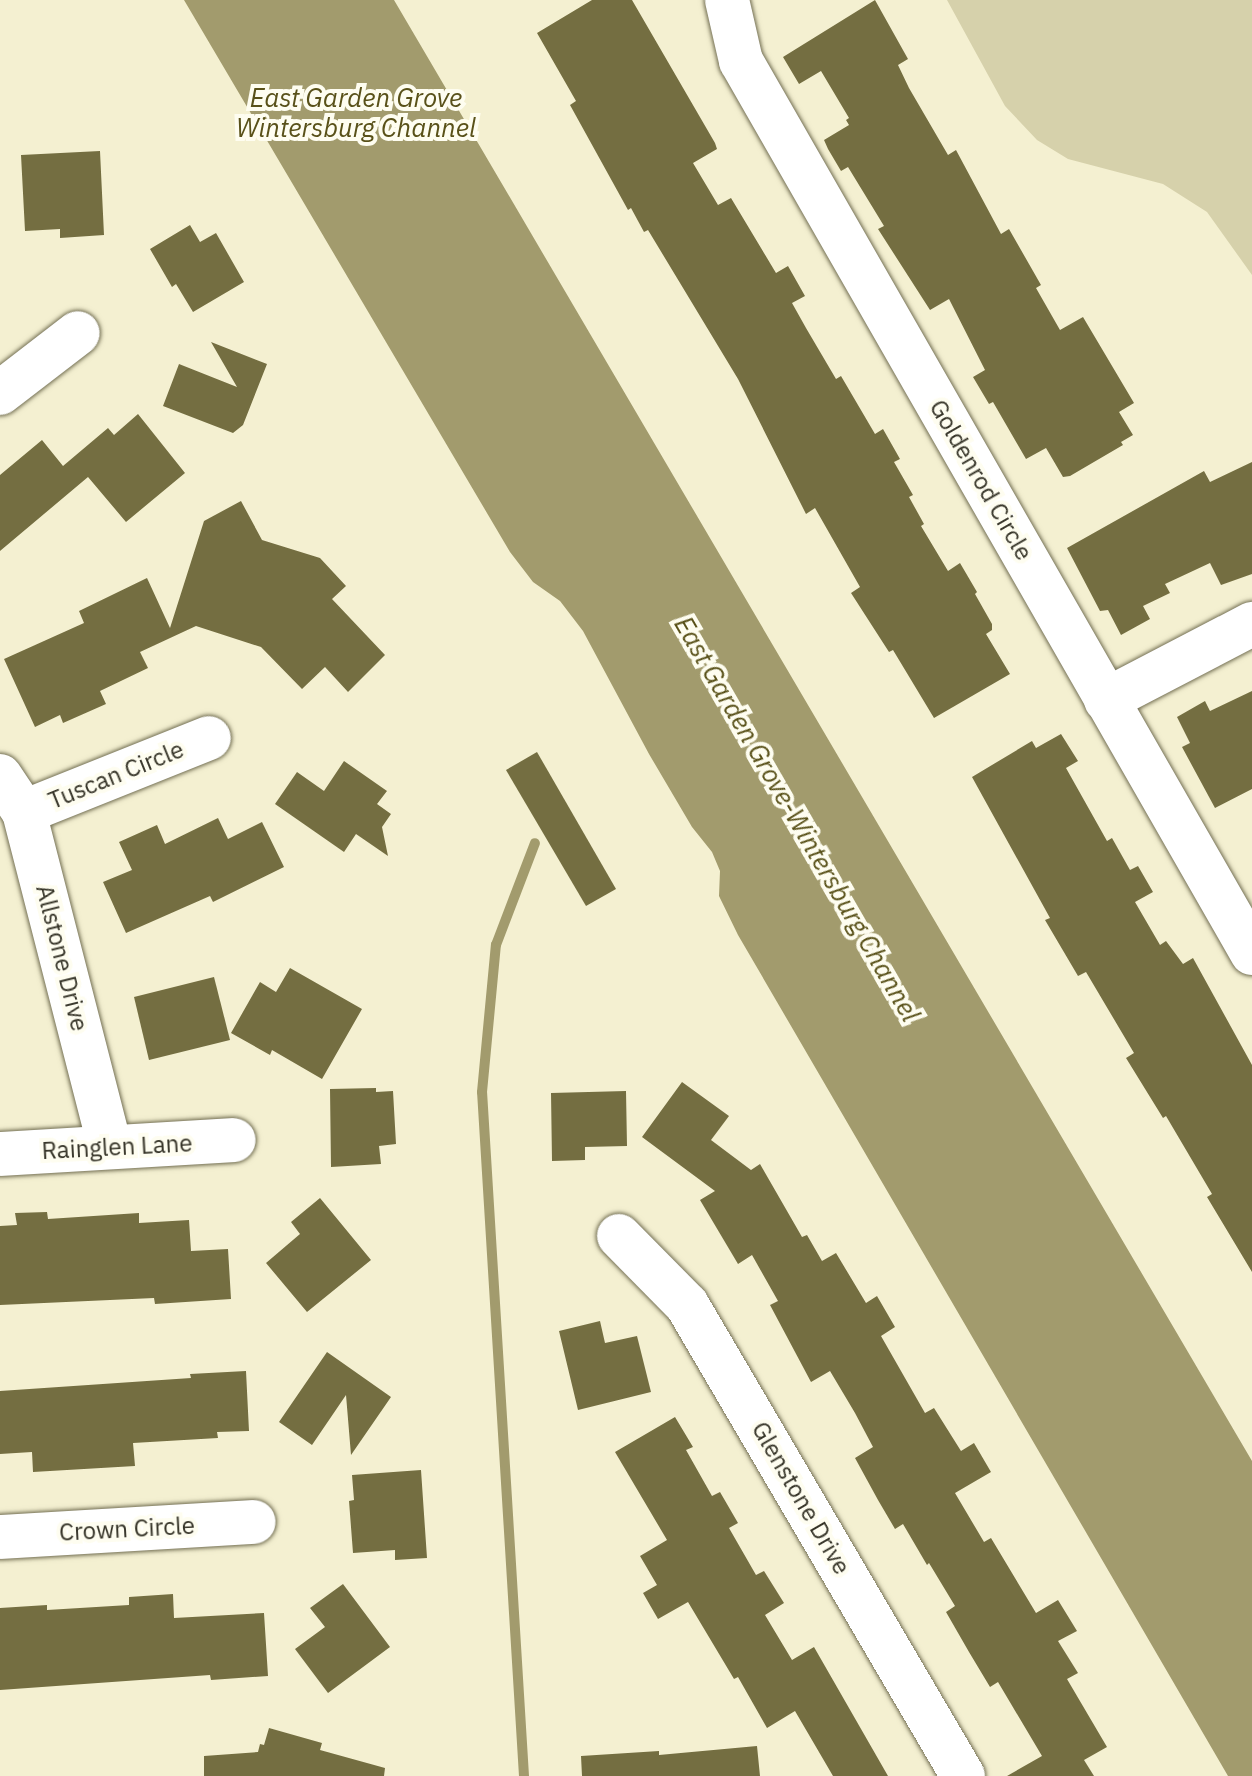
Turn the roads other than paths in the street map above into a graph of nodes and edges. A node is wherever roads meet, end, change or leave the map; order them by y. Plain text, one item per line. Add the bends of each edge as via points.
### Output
1 (727, 0) edge
2 (78, 333) dead end
3 (0, 393) edge
4 (1252, 624) edge
5 (1106, 700) junction
6 (209, 738) dead end
7 (0, 776) edge
8 (24, 812) junction
9 (1252, 953) edge
10 (234, 1140) dead end
11 (110, 1146) junction
12 (0, 1154) edge
13 (619, 1236) dead end
14 (254, 1522) dead end
15 (0, 1537) edge
16 (963, 1776) edge

1 - 5 street, Goldenrod Circle via 741,61
2 - 3 street
4 - 5 street
5 - 9 street, Goldenrod Circle
6 - 8 street, Tuscan Circle
7 - 8 street, Allstone Drive
8 - 11 street, Allstone Drive
10 - 11 street, Rainglen Lane
11 - 12 street, Rainglen Lane
13 - 16 street, Glenstone Drive via 687,1305
14 - 15 street, Crown Circle

